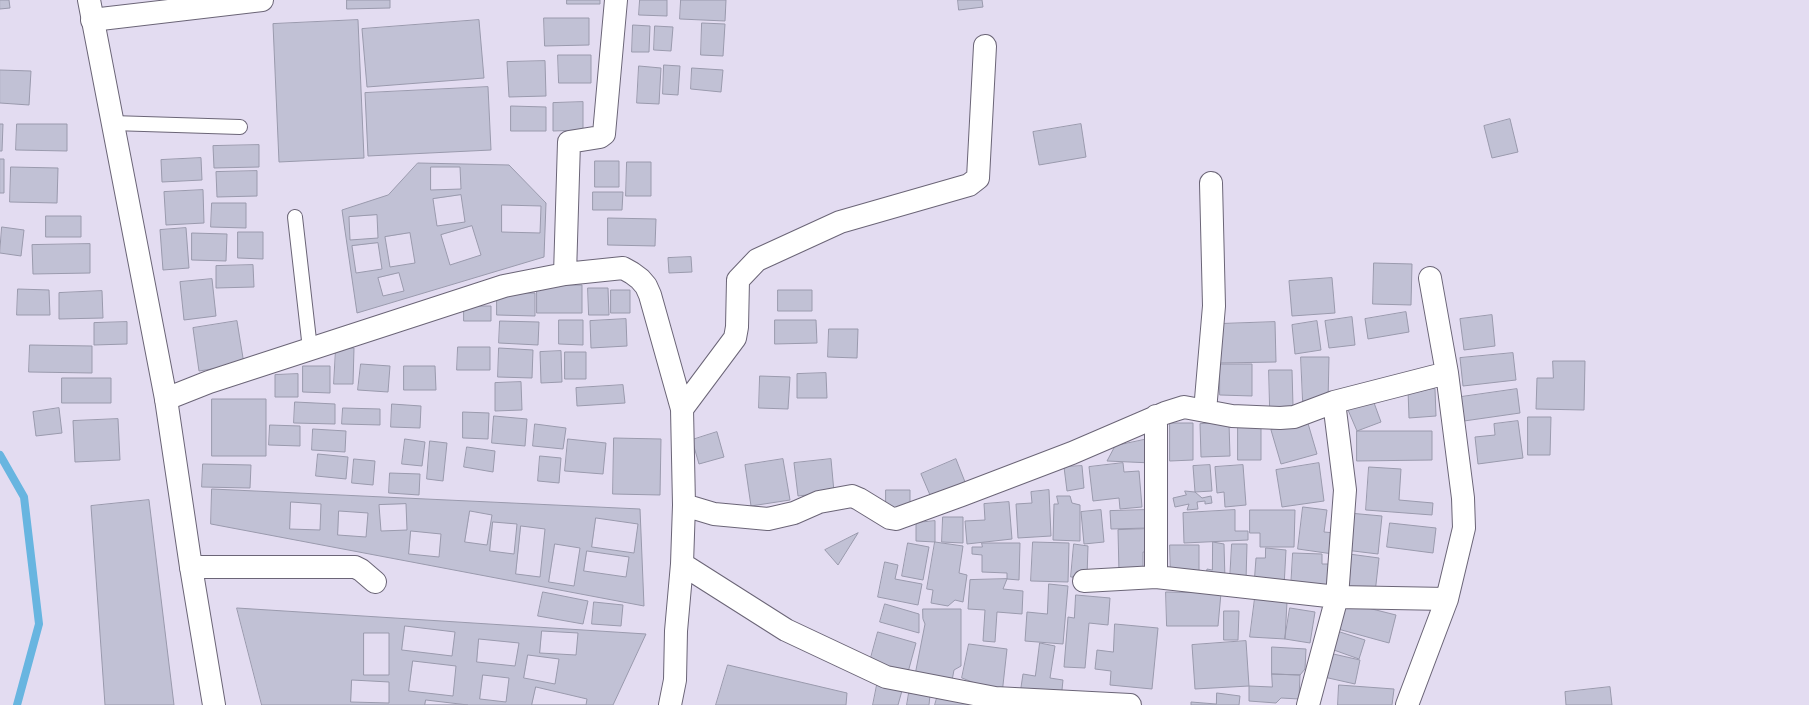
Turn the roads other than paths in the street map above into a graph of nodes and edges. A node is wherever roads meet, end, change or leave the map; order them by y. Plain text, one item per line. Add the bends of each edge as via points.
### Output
1 (262, 0) edge
2 (616, 0) edge
3 (91, 10) edge
4 (985, 46) dead end
5 (112, 123) junction
6 (240, 127) dead end
7 (1212, 183) dead end
8 (295, 217) dead end
9 (564, 274) junction
10 (1430, 278) dead end
11 (310, 349) junction
12 (1447, 373) junction
13 (166, 399) junction
14 (1334, 402) junction
15 (682, 409) junction
16 (1205, 411) junction
17 (1156, 416) junction
18 (684, 505) junction
19 (682, 564) junction
20 (191, 567) junction
21 (1156, 577) junction
22 (1084, 581) dead end
23 (375, 582) dead end
24 (1337, 597) junction
25 (1447, 599) junction
26 (214, 705) edge
27 (670, 705) edge
28 (1130, 705) edge
29 (1308, 705) edge
30 (1407, 705) edge

1 - 3 street
2 - 9 street via 604,134 600,137 569,142
3 - 5 street
4 - 15 street via 978,178 970,185 840,222 757,260 738,280 737,327 734,338
5 - 6 lane
5 - 13 street
7 - 16 street via 1214,306
8 - 11 lane
9 - 11 street via 504,286
9 - 15 street via 623,268 646,286
10 - 12 street
11 - 13 street
12 - 14 street
12 - 25 street via 1463,498 1464,528
13 - 20 street
14 - 16 street via 1294,417 1255,418
14 - 24 street via 1345,490
15 - 18 street
16 - 17 street via 1184,407
17 - 18 street via 1072,453 896,519 852,496 819,502 794,513 768,519 714,514
17 - 21 street
18 - 19 street
19 - 27 street via 675,680
19 - 28 street via 786,630 886,677 995,698
20 - 23 street via 355,568
20 - 26 street
21 - 22 street
21 - 24 street
24 - 25 street
24 - 29 street
25 - 30 street

